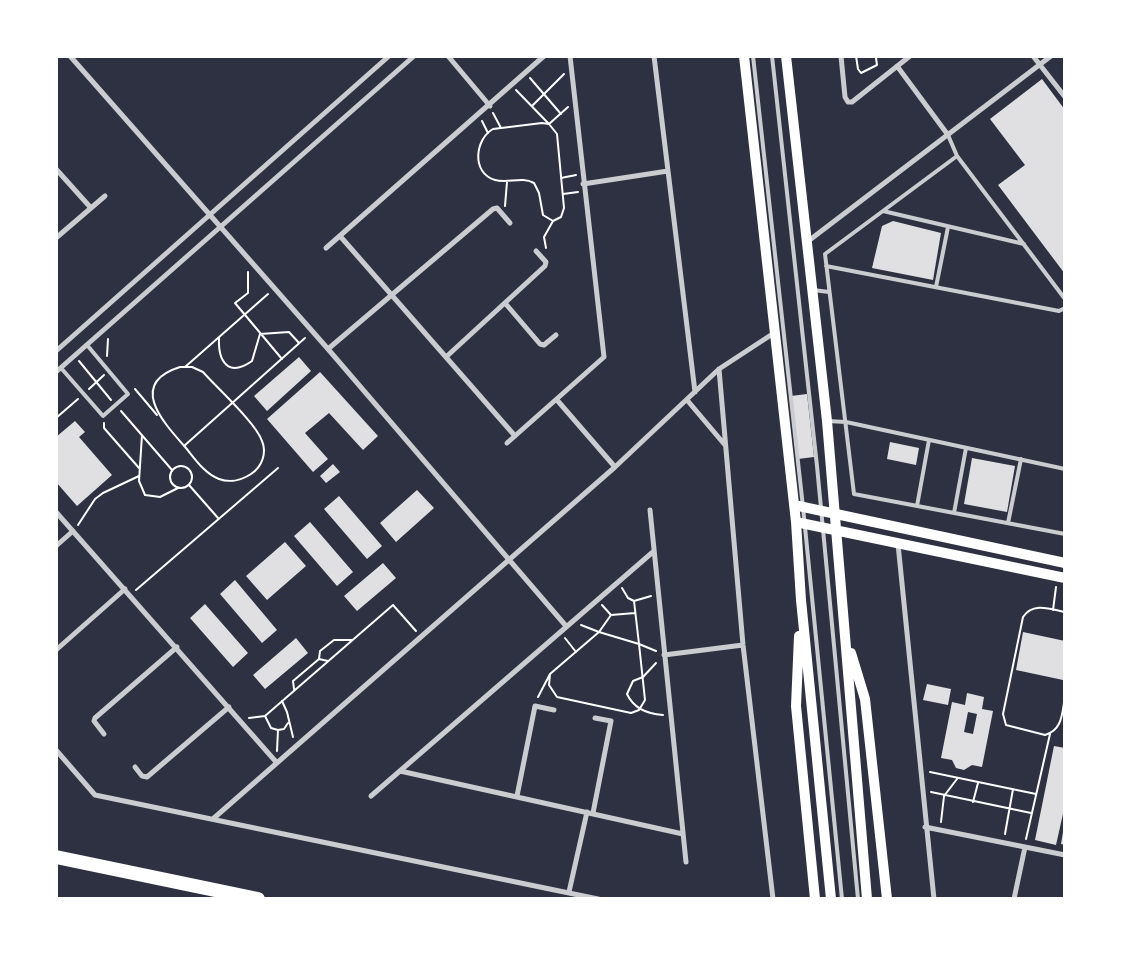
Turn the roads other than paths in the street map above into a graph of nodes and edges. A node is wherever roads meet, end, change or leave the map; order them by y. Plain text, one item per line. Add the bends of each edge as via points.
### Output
1 (70, 56) edge
2 (389, 56) edge
3 (414, 56) edge
4 (448, 56) edge
5 (544, 56) edge
6 (570, 56) edge
7 (654, 56) edge
8 (744, 56) edge
9 (752, 56) edge
10 (772, 56) edge
11 (786, 56) edge
12 (841, 56) edge
13 (910, 56) edge
14 (1033, 56) edge
15 (1051, 56) edge
16 (1040, 65) junction
17 (897, 66) junction
18 (1065, 97) edge
19 (490, 106) junction
20 (948, 134) junction
21 (957, 156) junction
22 (56, 168) edge
23 (668, 171) junction
24 (583, 184) junction
25 (106, 196) dead end
26 (91, 208) junction
27 (882, 211) junction
28 (211, 216) junction
29 (510, 223) dead end
30 (948, 227) junction
31 (222, 228) junction
32 (340, 236) junction
33 (56, 238) edge
34 (808, 242) junction
35 (1024, 244) junction
36 (326, 248) dead end
37 (536, 251) dead end
38 (826, 266) junction
39 (936, 287) junction
40 (813, 290) junction
41 (829, 292) junction
42 (392, 296) junction
43 (1065, 299) edge
44 (505, 304) junction
45 (1065, 308) edge
46 (774, 333) junction
47 (556, 335) dead end
48 (88, 345) junction
49 (328, 349) junction
50 (56, 351) edge
51 (446, 357) junction
52 (59, 370) edge
53 (719, 370) junction
54 (696, 392) junction
55 (557, 400) junction
56 (687, 400) junction
57 (827, 421) junction
58 (846, 422) junction
59 (515, 436) junction
60 (929, 440) junction
61 (507, 443) dead end
62 (726, 445) junction
63 (966, 448) junction
64 (1021, 459) junction
65 (615, 467) junction
66 (1065, 468) edge
67 (798, 506) junction
68 (917, 506) junction
69 (650, 510) dead end
70 (821, 510) junction
71 (56, 512) edge
72 (835, 513) junction
73 (954, 513) junction
74 (800, 523) junction
75 (1008, 523) junction
76 (822, 527) junction
77 (837, 530) junction
78 (73, 531) junction
79 (1065, 534) edge
80 (898, 542) junction
81 (56, 546) edge
82 (654, 551) junction
83 (510, 560) junction
84 (1065, 562) edge
85 (1061, 577) edge
86 (125, 589) junction
87 (801, 600) junction
88 (566, 626) junction
89 (845, 633) junction
90 (743, 645) junction
91 (177, 647) junction
92 (56, 650) edge
93 (664, 655) junction
94 (229, 707) junction
95 (554, 710) dead end
96 (595, 718) dead end
97 (104, 734) dead end
98 (56, 750) edge
99 (277, 763) junction
100 (135, 766) dead end
101 (400, 771) junction
102 (371, 796) dead end
103 (517, 796) junction
104 (586, 812) junction
105 (593, 813) junction
106 (214, 818) junction
107 (925, 827) junction
108 (683, 834) junction
109 (1025, 847) junction
110 (1065, 855) edge
111 (56, 857) edge
112 (686, 862) dead end
113 (569, 892) junction
114 (258, 899) edge
115 (598, 899) edge
116 (773, 899) edge
117 (815, 899) edge
118 (830, 899) edge
119 (842, 899) edge
120 (858, 899) edge
121 (867, 899) edge
122 (887, 899) edge
123 (934, 899) edge
124 (1014, 899) edge

1 - 28 street
2 - 28 street
3 - 31 street
4 - 19 street
5 - 19 street
6 - 24 street
7 - 23 street
8 - 46 main road
9 - 67 lane
10 - 70 lane
11 - 34 main road
12 - 17 street via 848,102
13 - 17 street
14 - 16 street
15 - 16 street
16 - 18 street
16 - 20 street
17 - 20 street
19 - 32 street
20 - 21 lane
20 - 34 street
21 - 27 lane
21 - 35 lane
22 - 26 street
23 - 24 street
23 - 54 street
24 - 55 street via 604,357
25 - 26 street
26 - 33 street
27 - 30 lane
27 - 38 lane via 825,254
28 - 31 street
28 - 50 street
29 - 42 street via 497,208 492,209
30 - 35 lane
30 - 39 lane
31 - 48 street
31 - 49 street
32 - 36 street
32 - 42 street
34 - 40 main road
35 - 43 lane
37 - 44 street via 546,266
38 - 39 lane
38 - 41 lane
39 - 45 lane via 1060,311
40 - 41 lane
40 - 57 main road
41 - 58 lane
42 - 49 street
42 - 51 street
44 - 47 street via 540,344 544,345
44 - 51 street
46 - 53 street
46 - 67 main road
48 - 52 street
48 - 52 lane via 128,394 116,405 103,416
49 - 83 street
51 - 59 street
53 - 54 street
53 - 62 street
54 - 56 street
55 - 59 street
55 - 65 street
56 - 62 street
56 - 65 street
57 - 58 lane
57 - 72 main road
58 - 60 lane
58 - 68 lane via 854,494
59 - 61 street
60 - 63 lane
60 - 68 lane
62 - 90 street
63 - 64 lane
63 - 73 lane
64 - 66 lane
64 - 75 lane
65 - 83 street
67 - 70 main road
67 - 74 main road
68 - 73 lane
69 - 82 street
70 - 72 main road
70 - 76 lane
71 - 78 street
72 - 77 main road
72 - 84 main road
73 - 75 lane
74 - 76 main road
74 - 87 main road
74 - 119 lane
75 - 79 lane
76 - 77 main road
76 - 120 lane
77 - 80 main road
77 - 89 main road
78 - 81 street
78 - 86 street
80 - 85 main road
80 - 107 street
82 - 88 street
82 - 93 street
83 - 88 street
83 - 99 street
86 - 91 street
86 - 92 street
87 - 117 main road via 796,706
87 - 118 main road
88 - 101 street
89 - 121 main road
89 - 122 main road via 865,699
90 - 93 street
90 - 116 street
91 - 94 street
91 - 97 street via 95,718
93 - 108 street
94 - 99 street
94 - 100 street via 147,777 142,776
95 - 103 street via 535,706
96 - 105 street via 611,721
98 - 106 street via 95,795
99 - 106 street
101 - 102 street
101 - 103 street
103 - 104 street
104 - 105 street
104 - 113 street
105 - 108 street
106 - 113 street
107 - 109 street
107 - 123 street
108 - 112 street
109 - 110 street
109 - 124 street
111 - 114 highway
113 - 115 street

